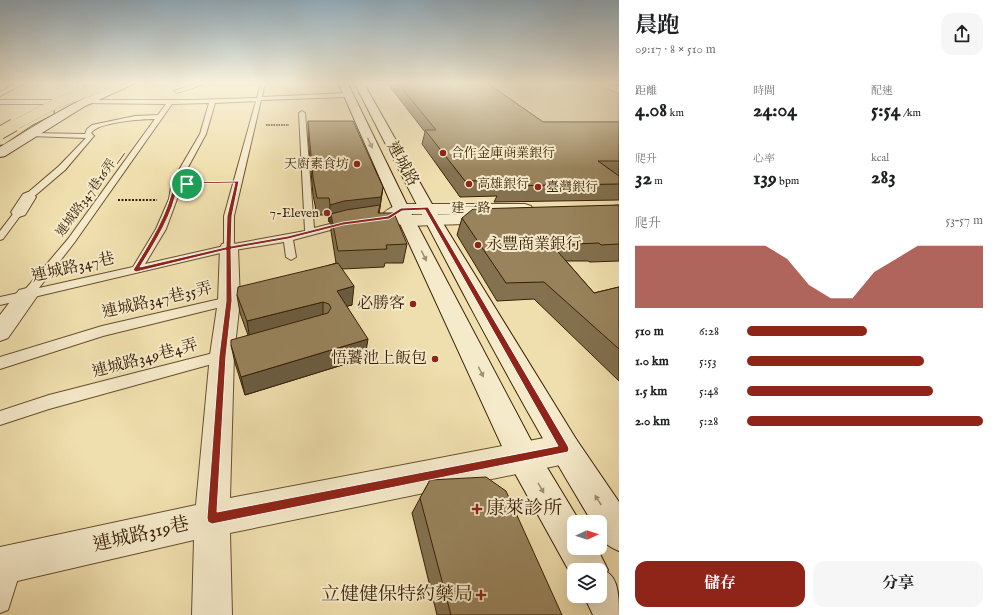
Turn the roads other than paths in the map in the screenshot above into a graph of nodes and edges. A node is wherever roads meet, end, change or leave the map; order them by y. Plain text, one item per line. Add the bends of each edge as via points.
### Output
1 (34, 111) edge
2 (41, 111) edge
3 (48, 111) edge
4 (53, 111) edge
5 (67, 111) edge
6 (164, 111) edge
7 (210, 111) edge
8 (257, 111) edge
9 (356, 111) edge
10 (368, 111) edge
11 (302, 113) dead end
12 (159, 117) junction
13 (0, 129) edge
14 (0, 133) edge
15 (31, 134) junction
16 (91, 136) junction
17 (0, 140) edge
18 (0, 153) edge
19 (28, 197) joint
20 (19, 212) joint
21 (539, 213) edge
22 (406, 216) junction
23 (358, 221) edge
24 (310, 232) junction
25 (0, 237) edge
26 (288, 238) junction
27 (229, 248) junction
28 (291, 257) dead end
29 (136, 270) junction
30 (26, 295) junction
31 (236, 299) junction
32 (0, 301) edge
33 (0, 332) edge
34 (229, 354) junction
35 (0, 363) edge
36 (0, 418) edge
37 (565, 449) junction
38 (523, 457) junction
39 (212, 518) junction
40 (567, 533) edge
41 (619, 533) edge
42 (6, 565) edge
43 (607, 601) edge
44 (0, 602) edge
45 (212, 615) edge
46 (615, 615) edge

1 - 13 main road
2 - 14 highway, bridge
3 - 17 main road
4 - 17 highway
5 - 15 main road
6 - 12 lane, 連城路347巷16弄＿
7 - 29 lane via 203,134 176,182 173,200 160,229
8 - 27 lane via 229,216
9 -> 22 main road, 連城路
10 - 22 main road, 連城路
11 - 24 lane
12 - 16 lane via 135,118 94,126 88,133
12 - 30 lane, 連城路347巷16弄＿ via 71,242
15 - 16 lane
15 - 18 main road
16 - 19 lane via 62,168
19 - 20 main road
20 - 25 lane
21 - 22 main road, 建一路
22 - 37 main road, 連城路
22 -> 38 main road, 連城路
23 - 24 lane, 連城路347巷
24 - 26 lane, 連城路347巷
26 - 27 lane, 連城路347巷
26 - 28 lane
27 - 29 lane, 連城路347巷
27 - 31 main road
29 - 30 lane, 連城路347巷
30 - 32 lane, 連城路347巷
30 - 33 main road
31 - 34 main road
31 - 35 lane, 連城路347巷35弄 via 102,331
34 - 36 lane, 連城路349巷4弄
34 - 39 main road
37 - 38 main road, 連城路319巷
41 -> 37 main road, 連城路
38 - 39 main road, 連城路319巷
38 -> 40 main road, 連城路
39 - 42 main road, 連城路319巷
39 - 45 main road
42 - 44 lane
43 - 46 main road

